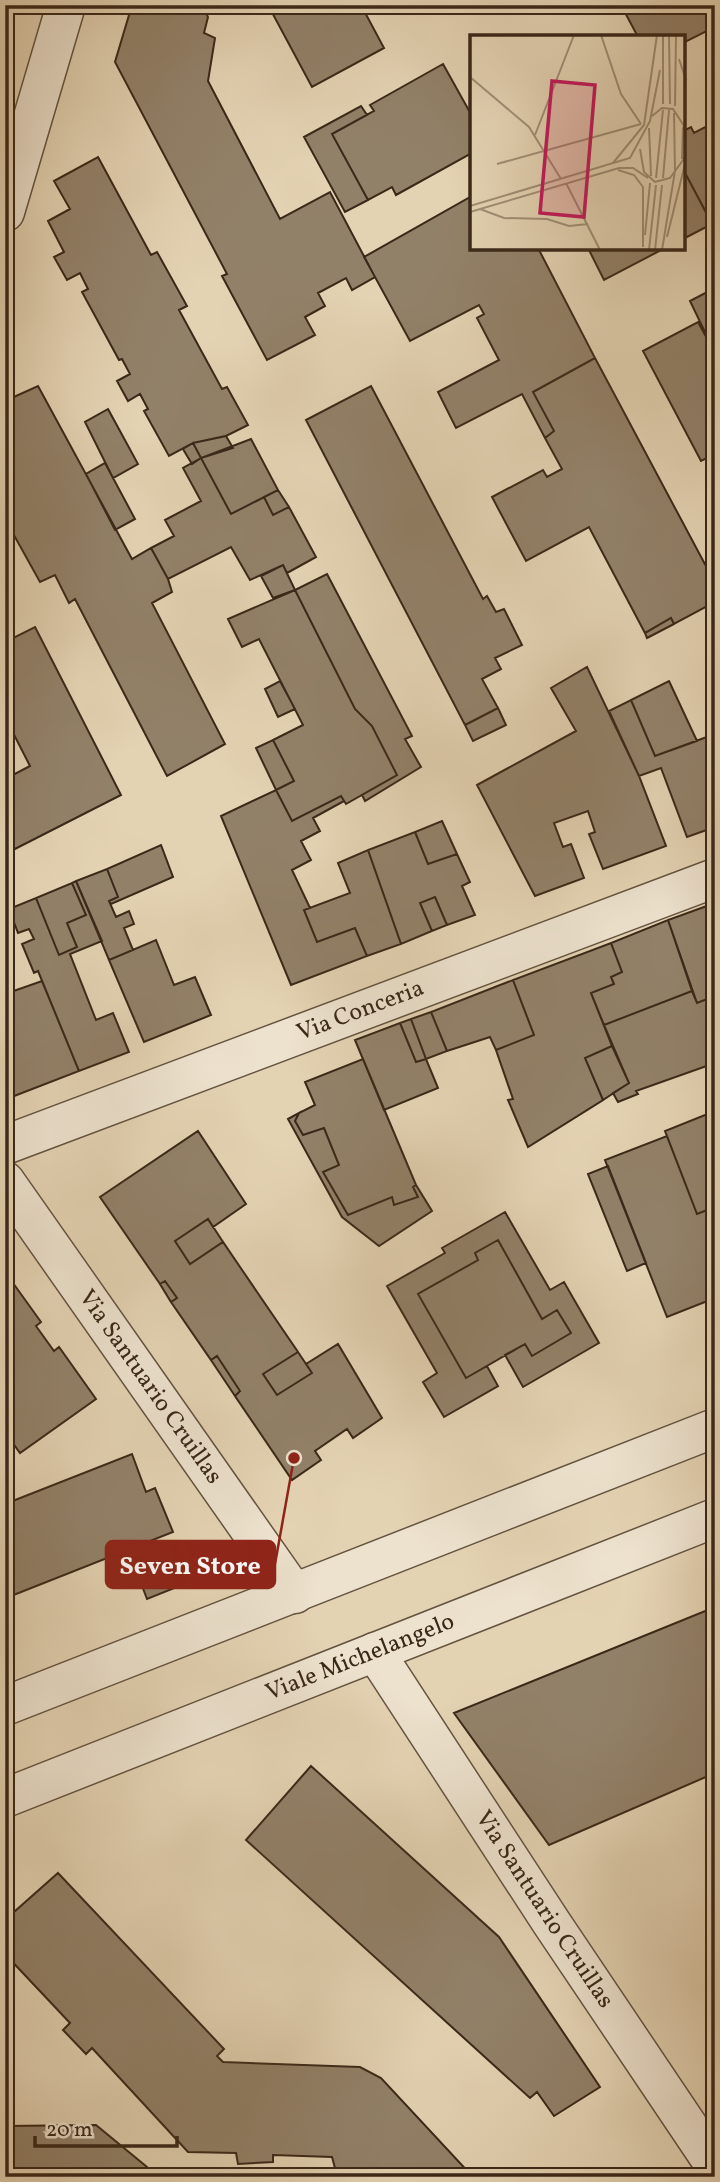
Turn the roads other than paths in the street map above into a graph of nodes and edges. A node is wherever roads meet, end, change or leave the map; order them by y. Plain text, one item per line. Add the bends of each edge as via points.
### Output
1 (66, 5) edge
2 (5, 212) edge
3 (715, 878) edge
4 (5, 1145) edge
5 (5, 1181) edge
6 (715, 1429) edge
7 (715, 1518) edge
8 (295, 1594) junction
9 (375, 1652) junction
10 (5, 1706) edge
11 (5, 1798) edge
12 (715, 2166) edge

1 - 2 street
3 - 4 street, Via Conceria
5 - 8 street, Via Santuario Cruillas
6 - 8 street
7 - 9 street, Viale Michelangelo
8 - 10 street
9 - 11 street, Viale Michelangelo
9 - 12 street, Via Santuario Cruillas

